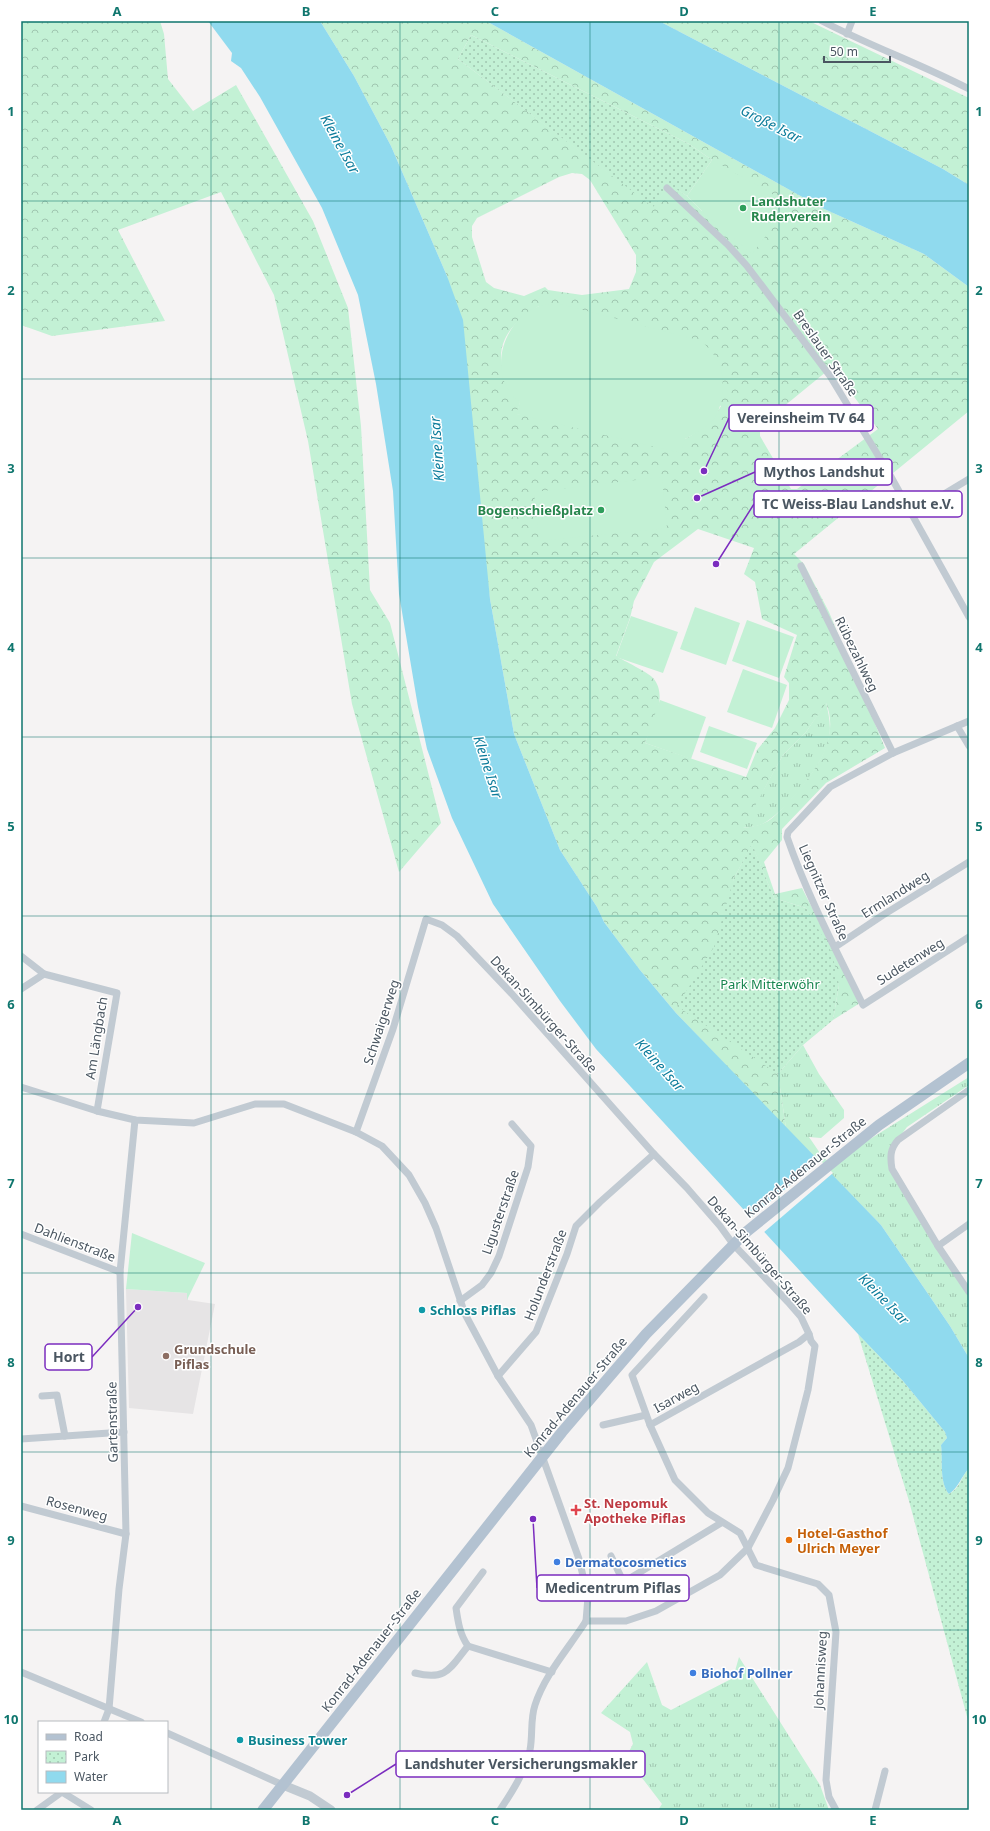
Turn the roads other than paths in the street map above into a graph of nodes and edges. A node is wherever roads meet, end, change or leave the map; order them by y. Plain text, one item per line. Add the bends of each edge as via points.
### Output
1 (822, 21) edge
2 (852, 21) edge
3 (847, 34) junction
4 (969, 89) edge
5 (667, 188) dead end
6 (969, 479) edge
7 (911, 514) junction
8 (801, 566) dead end
9 (969, 617) edge
10 (969, 721) edge
11 (957, 726) junction
12 (969, 746) edge
13 (893, 753) junction
14 (969, 862) edge
15 (426, 919) joint
16 (969, 937) edge
17 (835, 947) junction
18 (21, 956) edge
19 (44, 974) junction
20 (21, 989) edge
21 (863, 1005) joint
22 (969, 1063) edge
23 (21, 1087) edge
24 (969, 1090) edge
25 (96, 1111) junction
26 (135, 1120) junction
27 (512, 1124) dead end
28 (356, 1132) junction
29 (654, 1154) junction
30 (969, 1224) edge
31 (21, 1234) edge
32 (736, 1241) junction
33 (938, 1246) junction
34 (120, 1272) junction
35 (969, 1292) edge
36 (704, 1298) dead end
37 (460, 1301) junction
38 (809, 1334) junction
39 (498, 1376) junction
40 (42, 1396) dead end
41 (646, 1415) junction
42 (603, 1425) dead end
43 (650, 1425) junction
44 (124, 1432) junction
45 (65, 1436) junction
46 (21, 1439) edge
47 (543, 1455) junction
48 (21, 1506) edge
49 (721, 1523) junction
50 (126, 1534) junction
51 (748, 1548) junction
52 (611, 1556) dead end
53 (483, 1572) dead end
54 (586, 1621) junction
55 (468, 1646) junction
56 (21, 1672) edge
57 (552, 1672) junction
58 (415, 1673) dead end
59 (109, 1709) junction
60 (104, 1721) edge
61 (139, 1721) edge
62 (168, 1733) edge
63 (885, 1771) dead end
64 (283, 1785) junction
65 (61, 1793) edge
66 (64, 1793) edge
67 (37, 1810) edge
68 (91, 1810) edge
69 (263, 1810) edge
70 (331, 1810) edge
71 (500, 1810) edge
72 (836, 1810) edge
73 (875, 1810) edge

1 - 3 street
2 - 3 street
3 - 4 street
5 - 7 street, Breslauer Straße via 728,245 774,301 830,376
6 - 7 street
7 - 9 street, Breslauer Straße
8 - 13 street, Rübezahlweg
10 - 11 street, Liegnitzer Straße
11 - 12 street
11 - 13 street, Liegnitzer Straße
13 - 17 street, Liegnitzer Straße via 830,787 788,832 787,837 793,853
14 - 17 street, Ermlandweg
15 - 28 street, Schwaigerweg via 393,1029
15 - 29 street, Dekan-Simbürger-Straße via 442,925 457,936
16 - 21 street, Sudetenweg
17 - 21 street, Liegnitzer Straße
18 - 19 street, Am Längbach
19 - 20 street
19 - 25 street, Am Längbach via 117,993
22 - 32 main road, Konrad-Adenauer-Straße via 879,1125
23 - 25 street
24 - 33 street via 898,1140 892,1147 892,1169
25 - 26 street
26 - 28 street via 194,1123 255,1104 284,1104
26 - 34 street, Gartenstraße
27 - 37 street, Ligusterstraße via 531,1146 528,1167 508,1232 491,1274 482,1285
28 - 37 street via 382,1146 409,1175 436,1228
29 - 32 street, Dekan-Simbürger-Straße
29 - 39 street, Holunderstraße via 576,1226 536,1332
30 - 33 street
31 - 34 street, Dahlienstraße
32 - 38 street, Dekan-Simbürger-Straße via 797,1312
32 - 47 main road, Konrad-Adenauer-Straße via 646,1334
33 - 35 street
34 - 44 street, Gartenstraße
36 - 41 street, Isarweg via 632,1375
37 - 39 street via 479,1344
38 - 43 street, Isarweg
38 - 51 street, Dekan-Simbürger-Straße via 815,1346 808,1390 788,1468
39 - 47 street via 531,1425
40 - 45 street via 57,1395
41 - 42 street
41 - 43 street, Isarweg
43 - 49 street, Johannisweg via 675,1480
44 - 45 street
44 - 50 street, Gartenstraße
45 - 46 street
47 - 54 street via 579,1559 588,1597
47 - 64 main road, Konrad-Adenauer-Straße
48 - 50 street, Rosenweg
49 - 51 street, Johannisweg via 740,1533
49 - 52 street via 627,1580 622,1579
50 - 59 street, Gartenstraße
51 - 54 street, Dekan-Simbürger-Straße via 720,1575 656,1611 626,1621
51 - 72 street, Johannisweg via 756,1565 818,1584 829,1595 836,1632 826,1780 829,1797
53 - 55 street via 456,1608 460,1629
54 - 57 street
55 - 57 street
55 - 58 street via 441,1674 430,1677
56 - 59 street
57 - 71 street via 535,1704 528,1758
59 - 60 street, Gartenstraße
59 - 61 street
62 - 64 street
63 - 73 street
64 - 69 main road, Konrad-Adenauer-Straße
64 - 70 street via 310,1796
65 - 67 street
66 - 68 street

